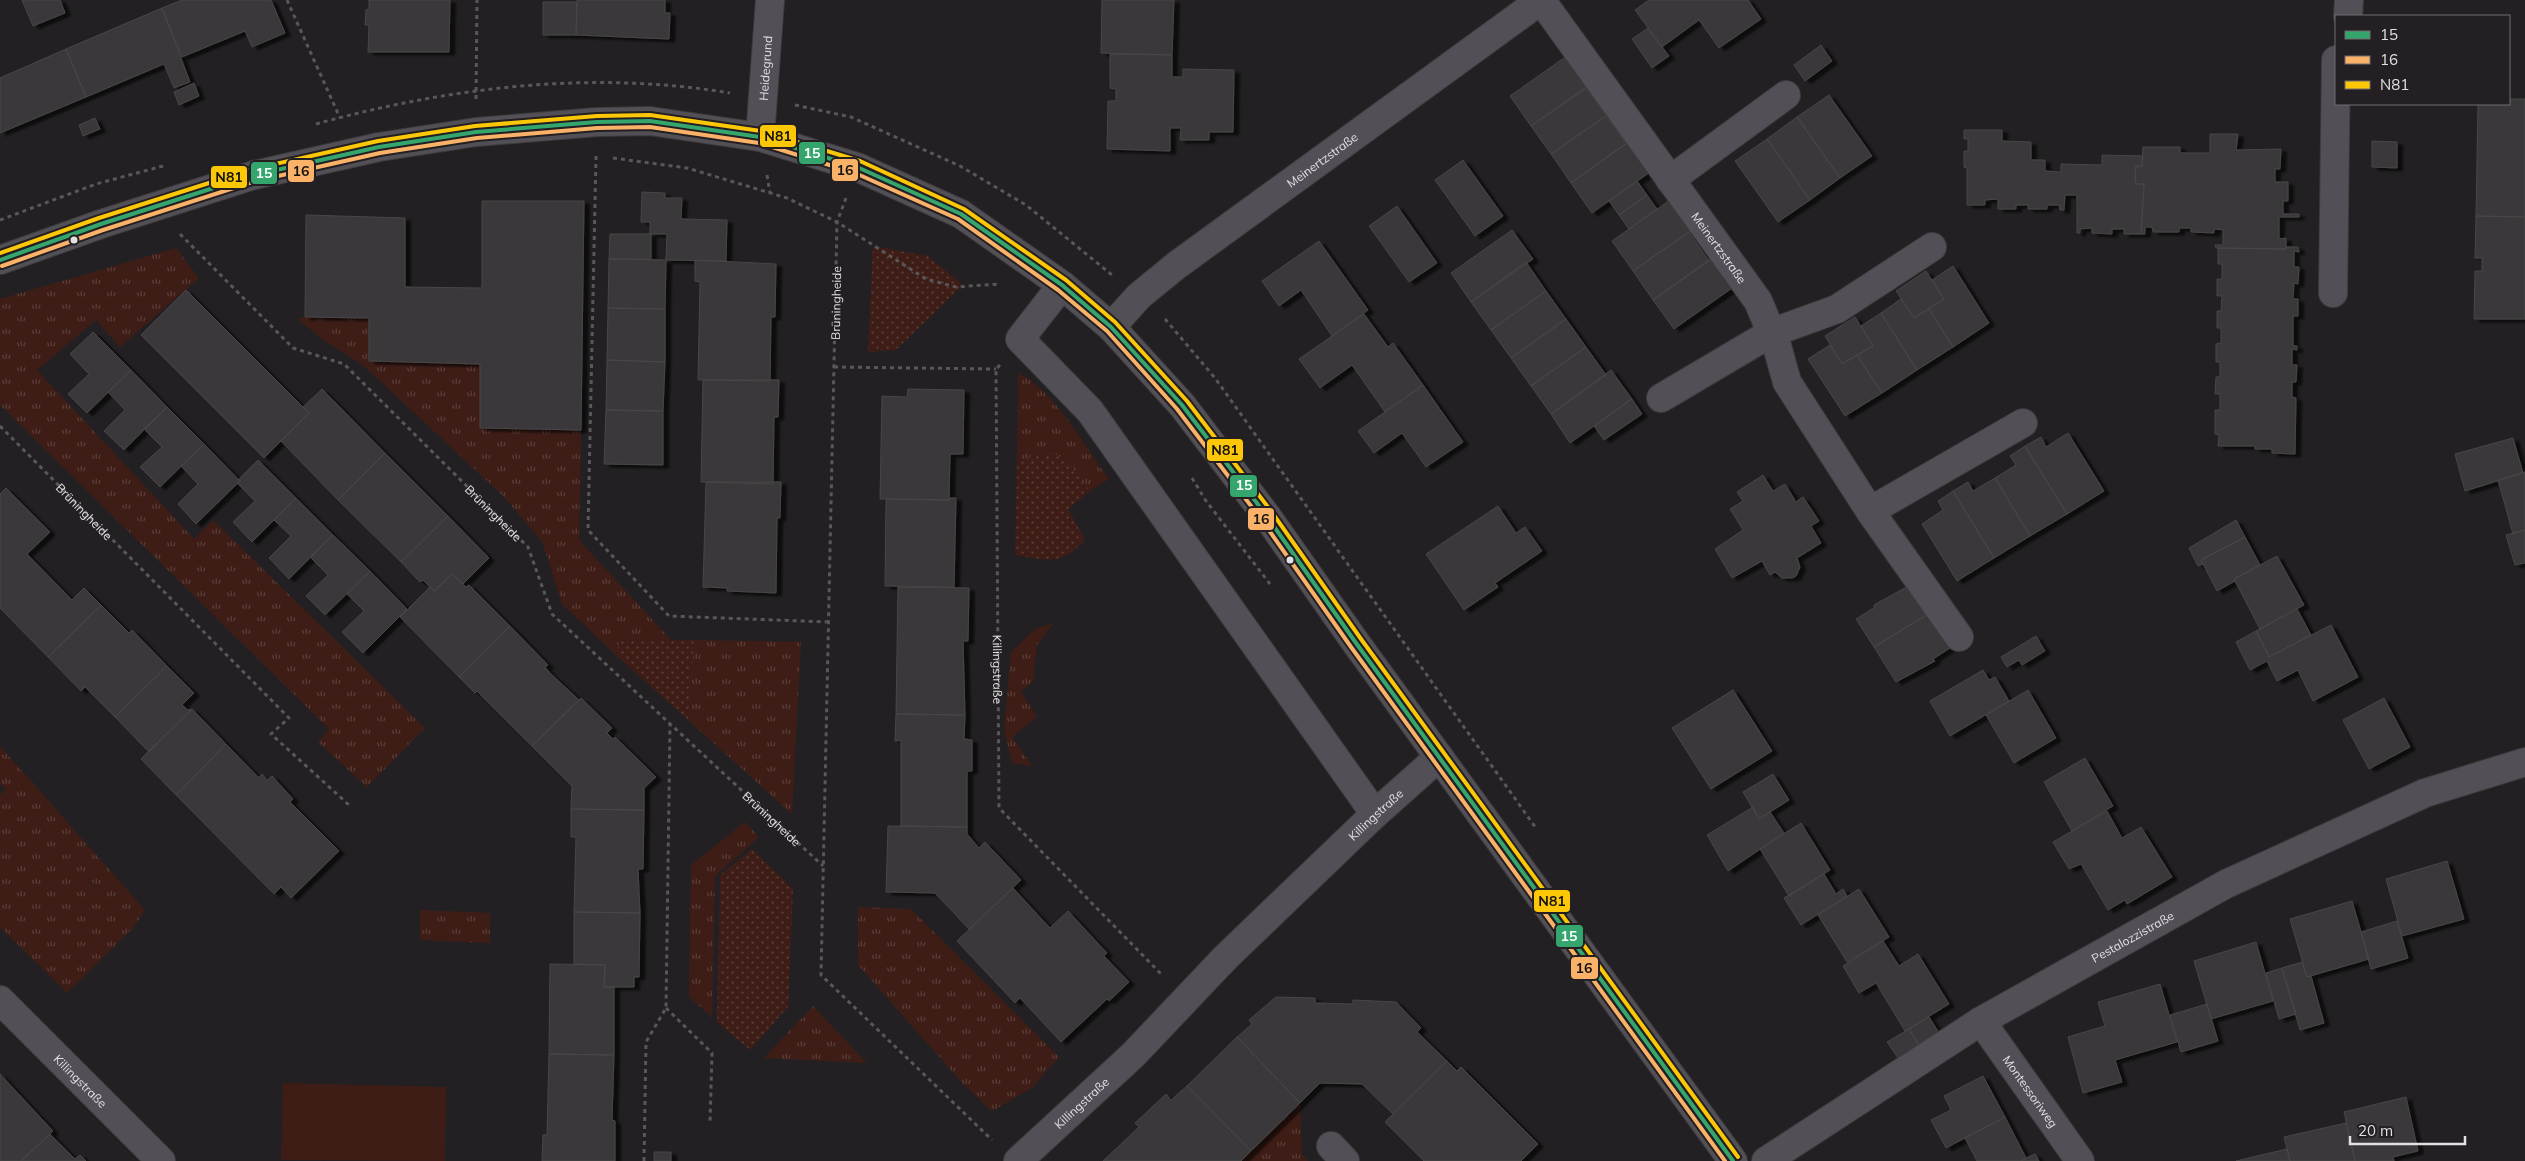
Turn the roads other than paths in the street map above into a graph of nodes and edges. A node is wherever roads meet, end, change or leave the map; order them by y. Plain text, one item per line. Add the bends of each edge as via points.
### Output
1 (770, 0) edge
2 (1541, 0) edge
3 (2349, 0) edge
4 (2348, 15) edge
5 (1786, 95) dead end
6 (2335, 105) edge
7 (760, 137) junction
8 (1670, 180) junction
9 (1932, 247) dead end
10 (0, 260) edge
11 (1062, 285) junction
12 (2333, 292) dead end
13 (1112, 327) junction
14 (1771, 332) junction
15 (1661, 398) dead end
16 (2023, 423) dead end
17 (1870, 511) junction
18 (1959, 637) dead end
19 (1439, 757) junction
20 (2525, 762) edge
21 (1375, 814) junction
22 (0, 1000) edge
23 (1982, 1021) junction
24 (161, 1161) edge
25 (1018, 1161) edge
26 (1733, 1161) edge
27 (1766, 1161) edge
28 (2080, 1161) edge

1 - 7 street, Heidegrund
2 - 8 street, Meinertzstraße
2 - 13 street, Meinertzstraße via 1177,265 1139,296
3 - 4 street
5 - 8 street
6 - 12 street
7 - 10 street via 650,121 476,132 355,152 254,175
7 - 11 street via 857,167 961,214
8 - 14 street, Meinertzstraße via 1758,301
9 - 14 street via 1838,309
11 - 13 street
11 - 21 street via 1020,339 1090,411
13 - 19 street via 1182,406 1266,515
14 - 15 street
14 - 17 street, Meinertzstraße via 1787,382
16 - 17 street
17 - 18 street, Meinertzstraße
19 - 21 street, Killingstraße
19 - 26 street
20 - 23 street, Pestalozzistraße via 2424,793 2226,884
21 - 25 street, Killingstraße via 1226,957 1133,1056
22 - 24 street, Killingstraße
23 - 27 street, Pestalozzistraße
23 - 28 street, Montessoriweg

